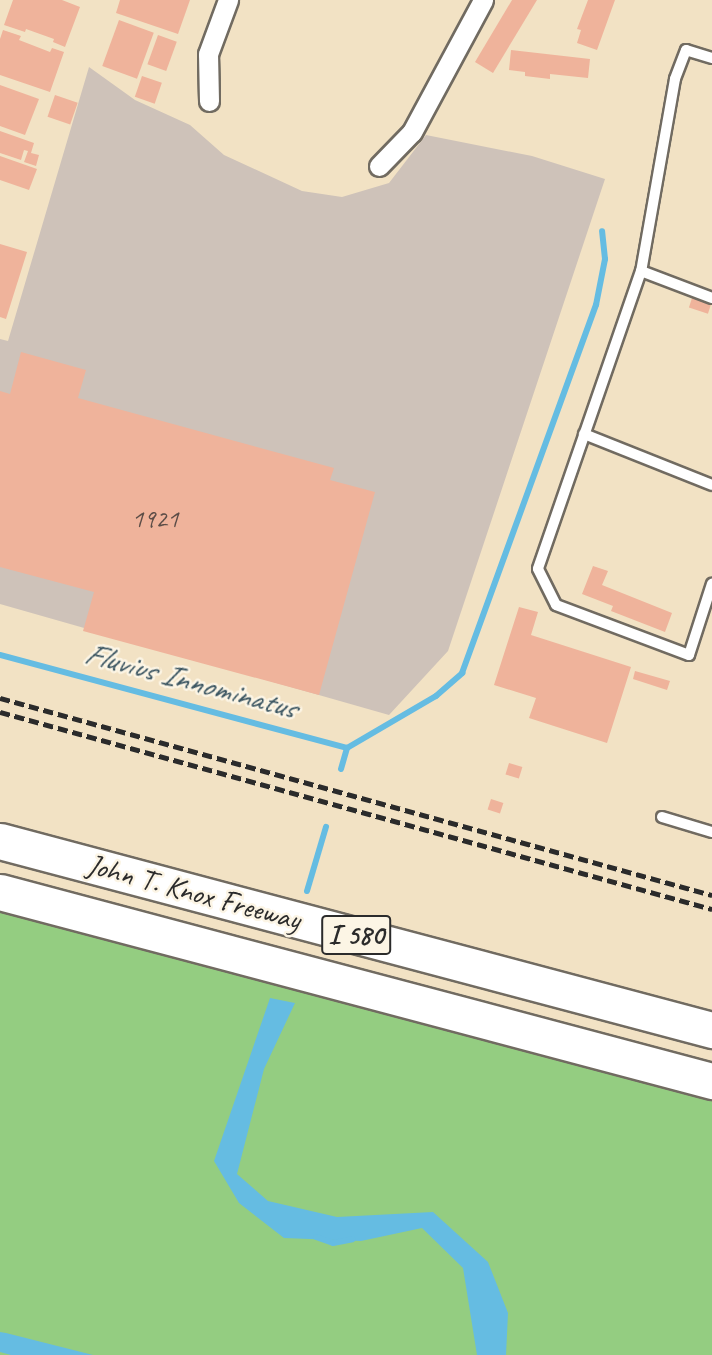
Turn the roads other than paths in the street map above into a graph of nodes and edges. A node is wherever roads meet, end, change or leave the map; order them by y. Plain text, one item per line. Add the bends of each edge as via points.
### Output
1 (228, 0) edge
2 (483, 0) edge
3 (712, 58) edge
4 (209, 101) dead end
5 (379, 166) dead end
6 (640, 271) junction
7 (712, 298) edge
8 (584, 434) junction
9 (712, 485) edge
10 (712, 584) edge
11 (662, 817) dead end
12 (712, 832) edge
13 (0, 841) edge
14 (0, 892) edge
15 (712, 1030) edge
16 (712, 1081) edge

1 - 4 street via 208,54
2 - 5 street via 412,132
3 - 6 lane via 686,50 675,79
6 - 7 lane
6 - 8 lane
8 - 9 lane
8 - 10 lane via 538,569 556,605 689,655
11 - 12 lane
13 - 15 highway, John T. Knox Freeway / I 580
14 - 16 highway, John T. Knox Freeway / I 580

